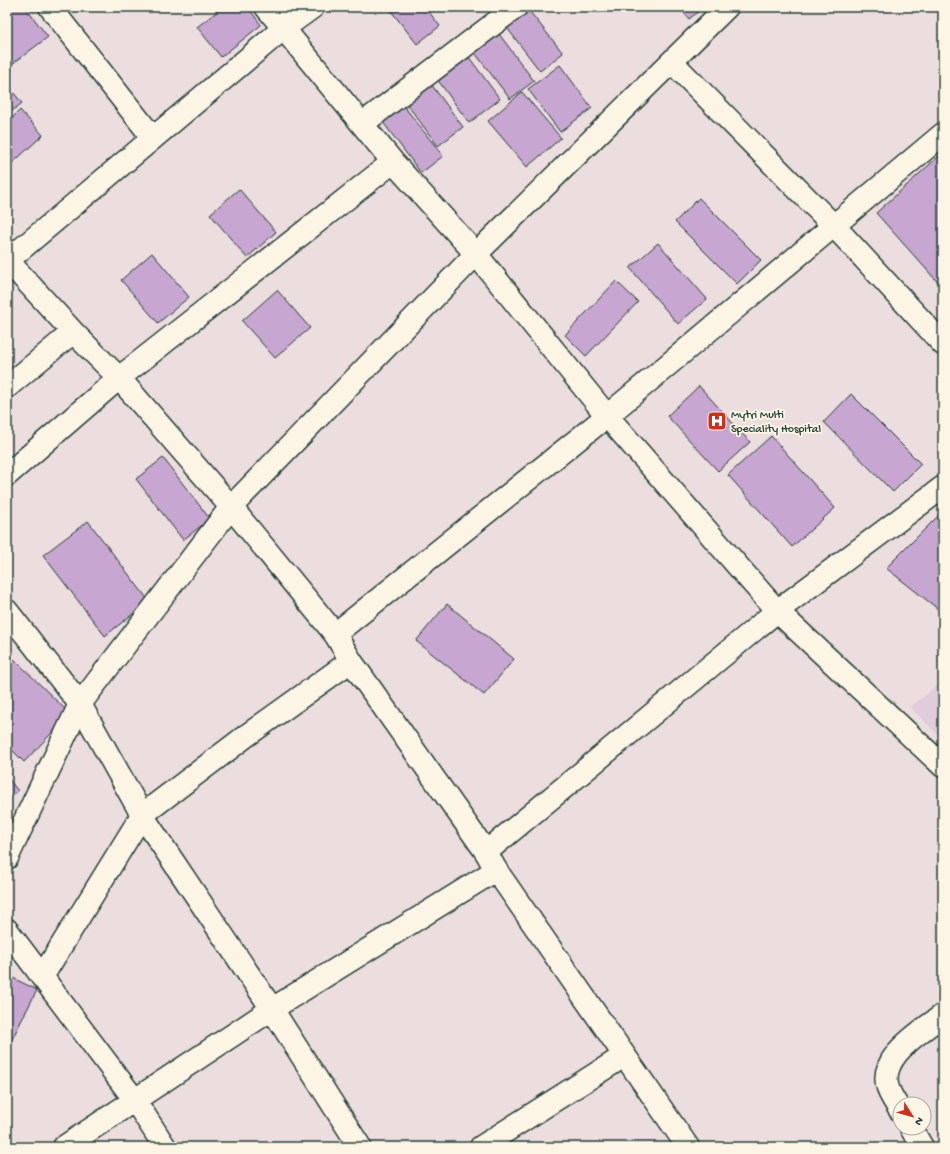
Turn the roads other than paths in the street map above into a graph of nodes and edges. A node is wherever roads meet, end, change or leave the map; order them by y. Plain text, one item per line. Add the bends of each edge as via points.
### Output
1 (50, 7) edge
2 (266, 7) edge
3 (313, 7) edge
4 (516, 7) edge
5 (727, 7) edge
6 (284, 28) junction
7 (672, 62) junction
8 (362, 124) junction
9 (943, 134) edge
10 (153, 138) junction
11 (393, 162) junction
12 (835, 227) junction
13 (476, 254) junction
14 (7, 260) edge
15 (73, 332) junction
16 (943, 344) edge
17 (119, 378) junction
18 (7, 387) edge
19 (608, 416) junction
20 (7, 475) edge
21 (943, 487) edge
22 (231, 507) junction
23 (7, 611) edge
24 (777, 611) junction
25 (334, 634) junction
26 (351, 661) junction
27 (80, 704) junction
28 (943, 766) edge
29 (142, 815) junction
30 (7, 858) edge
31 (491, 861) junction
32 (7, 930) edge
33 (42, 977) junction
34 (272, 1009) junction
35 (943, 1015) edge
36 (624, 1056) junction
37 (892, 1097) edge
38 (134, 1099) junction
39 (916, 1136) edge
40 (64, 1147) edge
41 (165, 1147) edge
42 (360, 1147) edge
43 (481, 1147) edge
44 (688, 1147) edge
45 (922, 1147) edge

1 - 10 street
2 - 6 street
3 - 6 street
4 - 8 street
5 - 7 street
6 - 8 street
6 - 10 street
7 - 12 street
7 - 13 street
8 - 11 street
9 - 12 street
10 - 14 street
11 - 13 street
11 - 17 street
12 - 16 street
12 - 19 street
13 - 19 street
13 - 22 street
14 - 15 street
15 - 17 street
15 - 18 street
17 - 20 street
17 - 22 street
19 - 24 street
19 - 25 street
21 - 24 street
22 - 25 street
22 - 27 street
23 - 27 street
24 - 28 street
24 - 31 street
25 - 26 street
26 - 29 street
26 - 31 street
27 - 29 street
27 - 30 street
29 - 33 street
29 - 34 street
31 - 34 street
31 - 36 street
32 - 33 street
33 - 38 street
34 - 38 street
34 - 42 street
35 - 37 street via 898,1050 889,1064 886,1078
36 - 43 street
36 - 44 street
38 - 40 street
38 - 41 street
39 - 45 street

